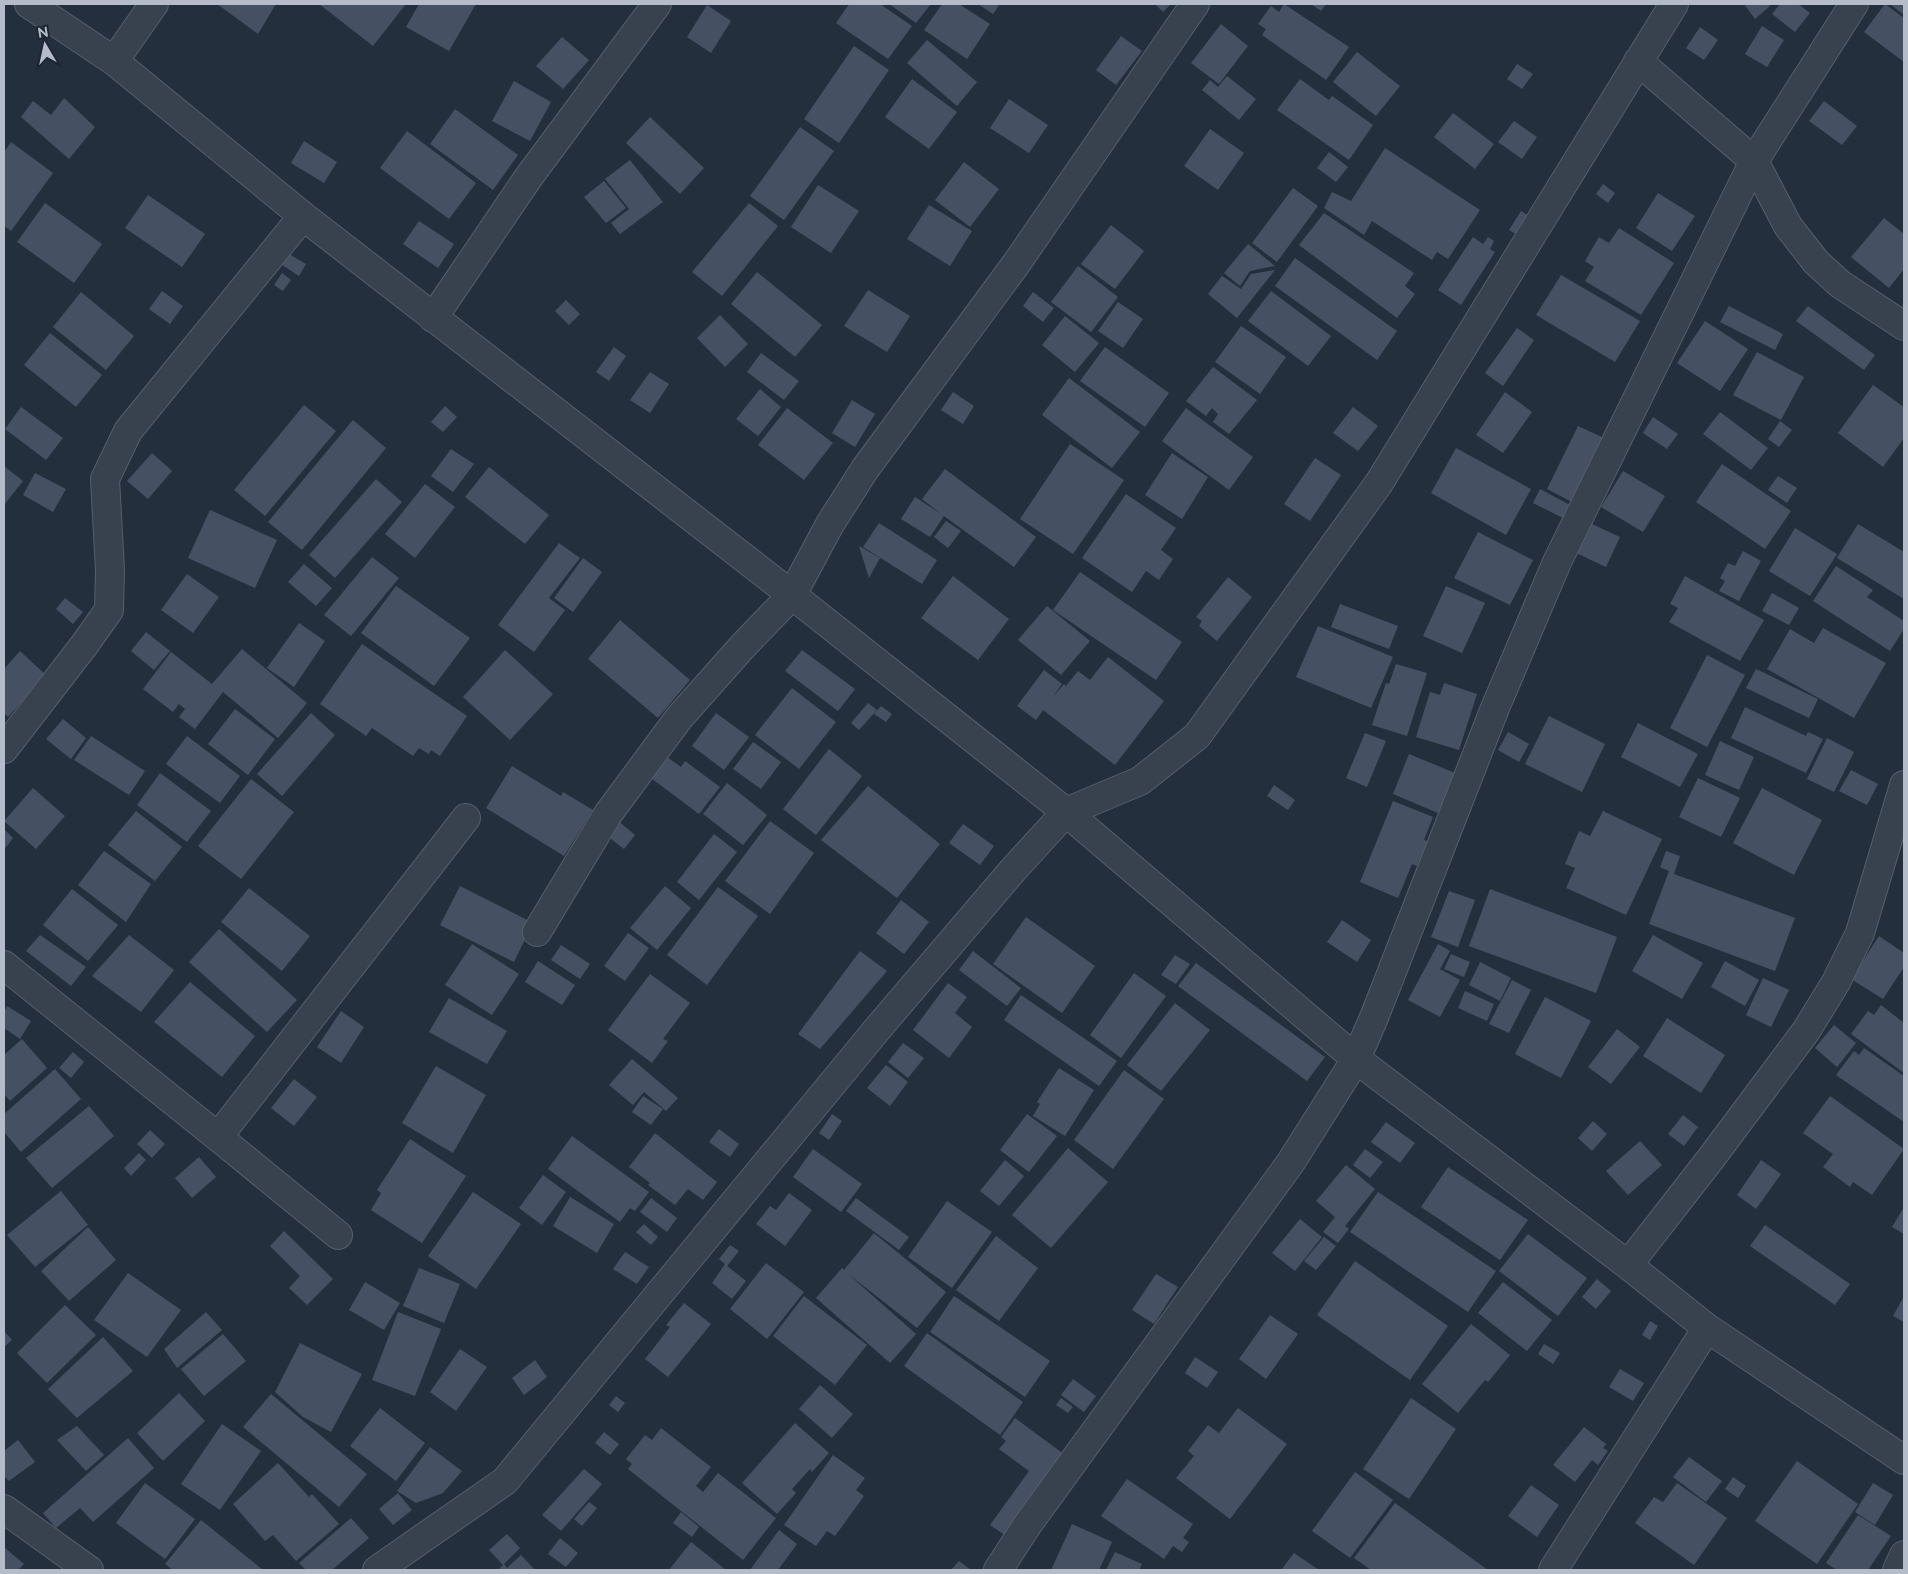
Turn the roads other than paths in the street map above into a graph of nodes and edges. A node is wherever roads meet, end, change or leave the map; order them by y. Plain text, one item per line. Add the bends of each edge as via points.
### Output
1 (29, 4) edge
2 (154, 4) edge
3 (657, 4) edge
4 (1195, 4) edge
5 (1674, 4) edge
6 (1854, 4) edge
7 (1638, 60) junction
8 (114, 61) junction
9 (1754, 161) junction
10 (303, 216) junction
11 (434, 318) junction
12 (1904, 326) edge
13 (792, 595) junction
14 (4, 749) edge
15 (1904, 785) edge
16 (1066, 812) junction
17 (466, 818) dead end
18 (536, 932) dead end
19 (4, 965) edge
20 (1356, 1059) junction
21 (218, 1137) junction
22 (338, 1235) dead end
23 (1628, 1264) junction
24 (1707, 1328) junction
25 (1904, 1460) edge
26 (4, 1508) edge
27 (1904, 1555) edge
28 (89, 1570) edge
29 (377, 1570) edge
30 (998, 1570) edge
31 (1553, 1570) edge
32 (1897, 1570) edge

1 - 8 street
2 - 8 street
3 - 11 street via 528,178
4 - 13 street via 1016,264 865,469 830,524
5 - 7 street
6 - 9 street
7 - 9 street
7 - 16 street via 1379,483 1197,736 1140,781
8 - 10 street
9 - 12 street via 1788,226 1816,262 1840,284
9 - 20 street via 1557,562 1495,708
10 - 11 street
10 - 14 street via 128,431 105,479 110,571 108,610
11 - 13 street
13 - 16 street
13 - 18 street via 679,718 608,814
15 - 23 street via 1860,933 1836,982 1806,1031
16 - 20 street
16 - 29 street via 1012,870 879,1027 505,1481
17 - 21 street
19 - 21 street
20 - 23 street
20 - 30 street via 1290,1162
21 - 22 street
23 - 24 street
24 - 25 street
24 - 31 street
26 - 28 street
27 - 32 street

